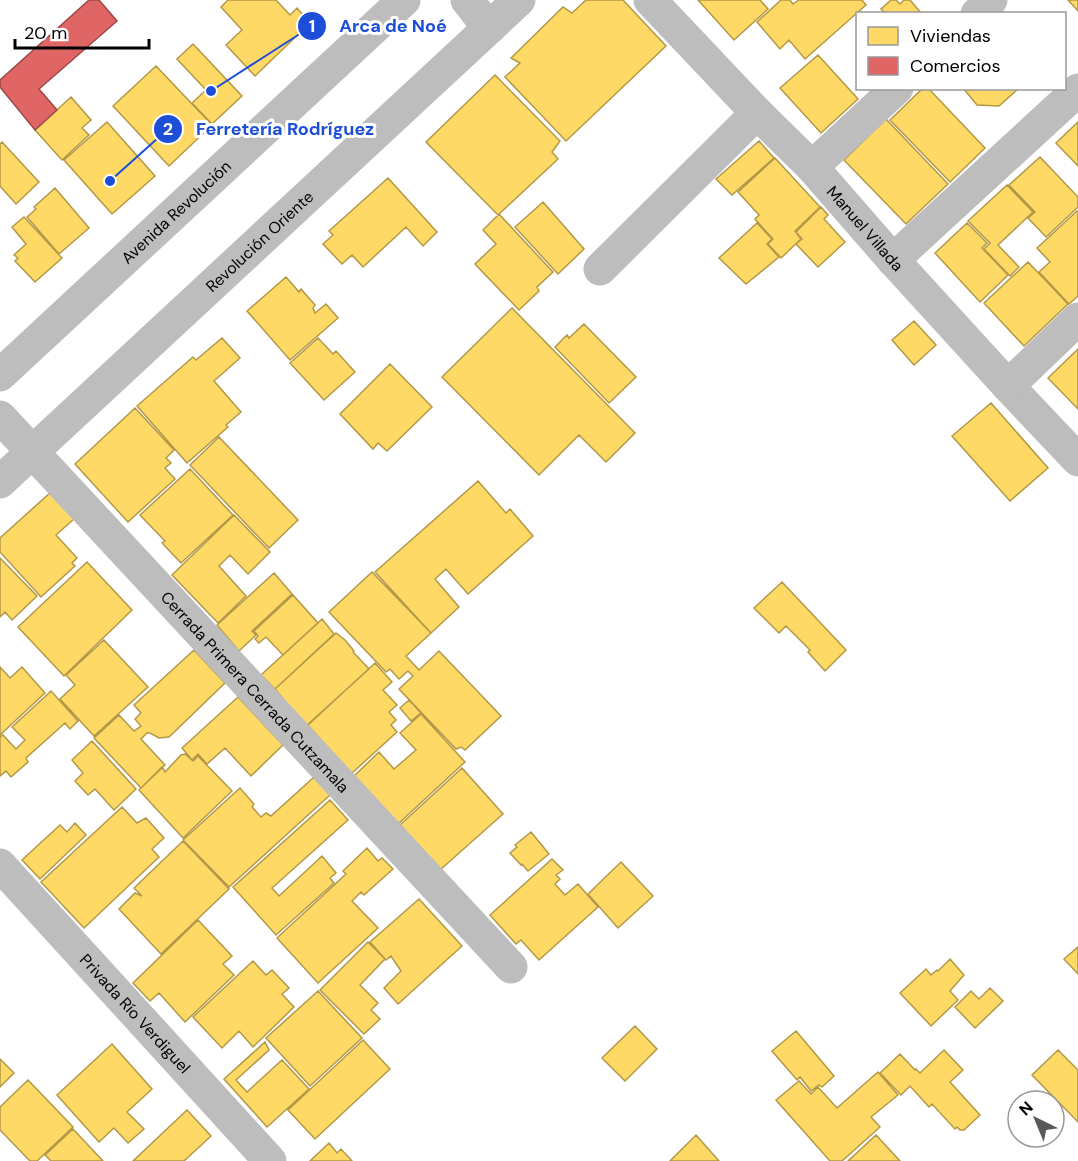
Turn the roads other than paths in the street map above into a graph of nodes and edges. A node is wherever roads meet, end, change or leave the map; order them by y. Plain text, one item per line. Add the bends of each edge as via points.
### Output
1 (404, 0) edge
2 (467, 0) edge
3 (519, 0) edge
4 (650, 0) edge
5 (991, 0) edge
6 (979, 12) edge
7 (489, 28) junction
8 (895, 90) edge
9 (1078, 90) edge
10 (757, 113) junction
11 (812, 167) junction
12 (893, 260) junction
13 (600, 269) dead end
14 (1078, 319) edge
15 (0, 375) edge
16 (1008, 386) junction
17 (0, 417) edge
18 (33, 452) junction
19 (1078, 460) edge
20 (0, 482) edge
21 (0, 865) edge
22 (511, 967) dead end
23 (270, 1161) edge

1 - 15 street, Avenida Revolución
2 - 7 street
3 - 7 street, Revolución Oriente
4 - 10 street, Manuel Villada
5 - 6 street
7 - 18 street, Revolución Oriente
8 - 11 street
9 - 12 street
10 - 11 street, Manuel Villada
10 - 13 street
11 - 12 street, Manuel Villada
12 - 16 street, Manuel Villada
14 - 16 street
16 - 19 street, Manuel Villada
17 - 18 street, Cerrada Primera Cerrada Cutzamala
18 - 20 street, Revolución Oriente
18 - 22 street, Cerrada Primera Cerrada Cutzamala
21 - 23 street, Privada Río Verdiguel

